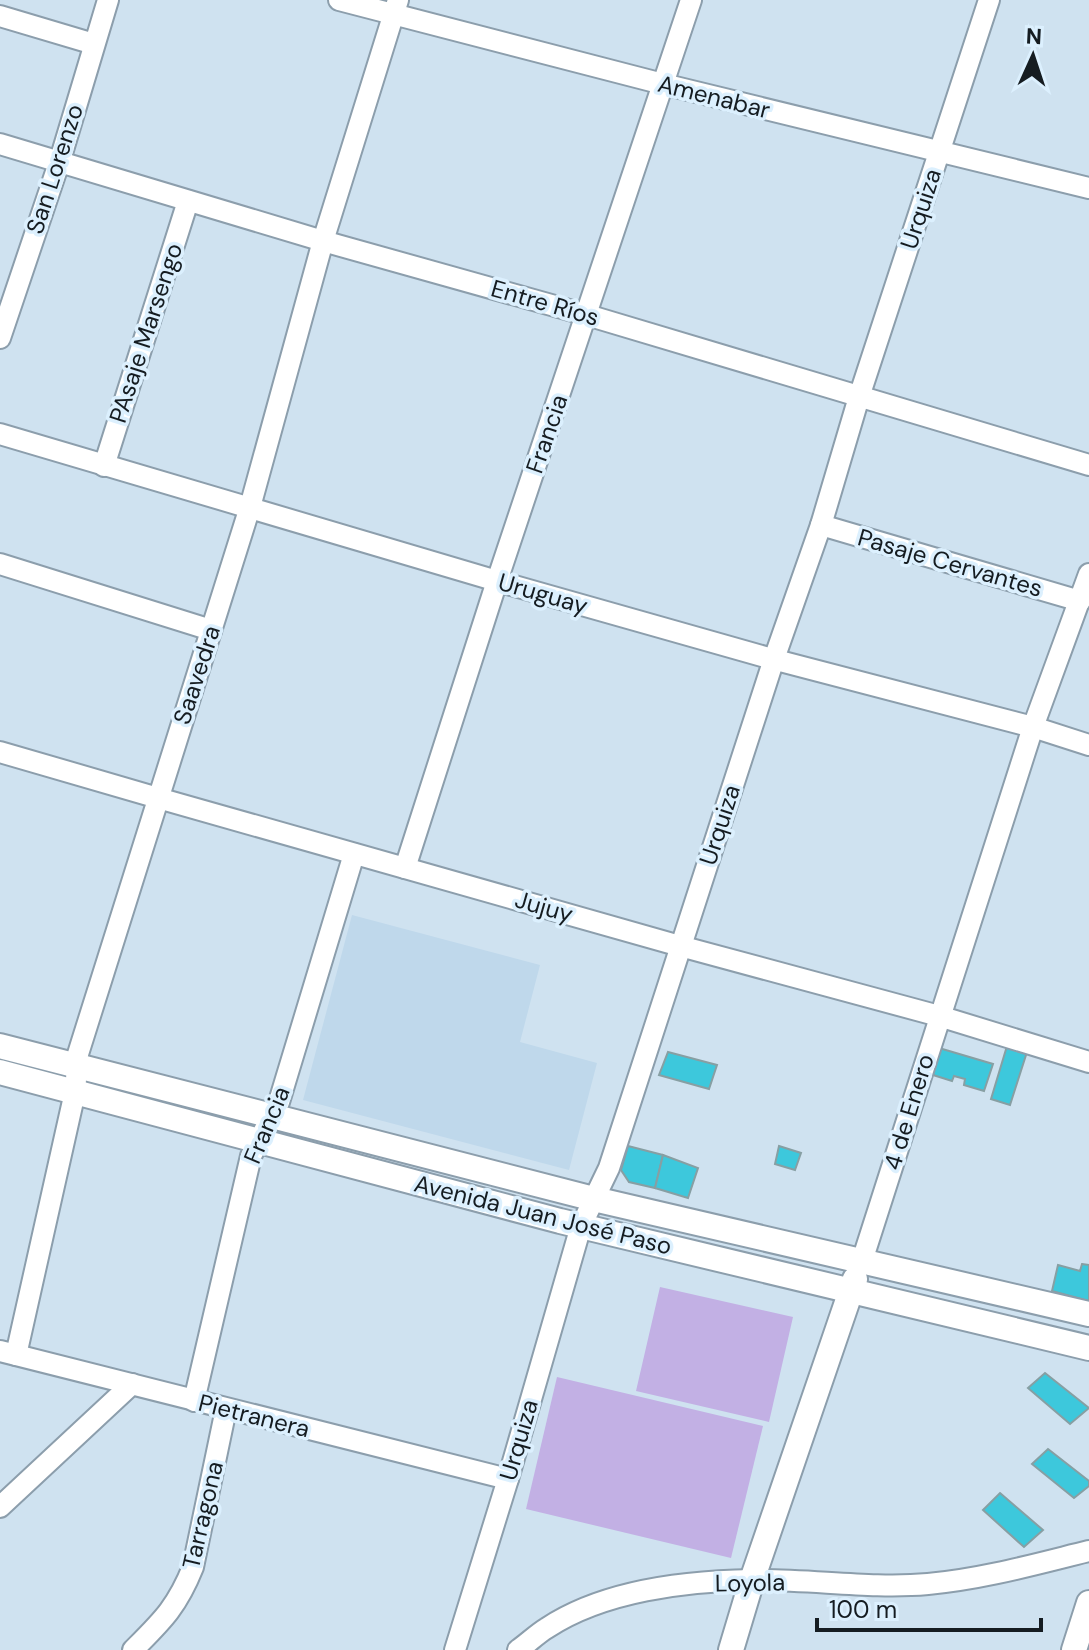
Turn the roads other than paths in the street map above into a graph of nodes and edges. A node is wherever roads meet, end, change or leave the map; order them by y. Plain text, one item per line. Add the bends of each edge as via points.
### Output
1 (108, 0) edge
2 (339, 0) edge
3 (691, 0) edge
4 (989, 0) edge
5 (396, 7) edge
6 (0, 16) edge
7 (94, 44) junction
8 (663, 84) junction
9 (0, 144) edge
10 (939, 152) junction
11 (60, 160) junction
12 (1089, 188) edge
13 (188, 201) junction
14 (323, 241) junction
15 (587, 315) junction
16 (0, 338) edge
17 (859, 397) junction
18 (0, 434) edge
19 (1089, 465) edge
20 (104, 466) junction
21 (250, 507) junction
22 (821, 525) junction
23 (0, 564) edge
24 (1089, 574) edge
25 (497, 581) junction
26 (1080, 601) junction
27 (211, 630) junction
28 (774, 659) junction
29 (1033, 727) junction
30 (1089, 745) edge
31 (0, 752) edge
32 (158, 798) junction
33 (354, 854) junction
34 (405, 868) junction
35 (680, 946) junction
36 (939, 1016) junction
37 (0, 1046) edge
38 (1089, 1062) edge
39 (76, 1066) junction
40 (0, 1072) edge
41 (75, 1092) junction
42 (271, 1117) junction
43 (257, 1142) junction
44 (594, 1199) junction
45 (581, 1226) junction
46 (862, 1261) junction
47 (851, 1291) junction
48 (1089, 1314) edge
49 (1089, 1348) edge
50 (8, 1353) edge
51 (132, 1384) junction
52 (194, 1401) junction
53 (226, 1409) junction
54 (508, 1479) junction
55 (0, 1507) edge
56 (1089, 1551) edge
57 (752, 1580) junction
58 (1089, 1603) edge
59 (133, 1650) edge
60 (455, 1650) edge
61 (518, 1650) edge
62 (731, 1650) edge
63 (1074, 1650) edge

1 - 7 street, San Lorenzo
2 - 5 street, Amenabar
3 - 8 street, Francia
4 - 10 street, Urquiza
5 - 8 street, Amenabar
5 - 14 street, Saavedra
6 - 7 street
7 - 11 street, San Lorenzo
8 - 10 street, Amenabar
8 - 15 street, Francia
9 - 11 street, Entre Ríos
10 - 12 street, Amenabar
10 - 17 street, Urquiza
11 - 13 street, Entre Ríos
11 - 16 street, San Lorenzo
13 - 14 street, Entre Ríos
13 - 20 street, PAsaje Marsengo
14 - 15 street, Entre Ríos
14 - 21 street, Saavedra
15 - 17 street, Entre Ríos
15 - 25 street, Francia
17 - 19 street, Entre Ríos
17 - 22 street, Urquiza
18 - 20 street, Uruguay
20 - 21 street, Uruguay
21 - 25 street, Uruguay
21 - 27 street, Saavedra
22 - 26 street, Pasaje Cervantes
22 - 28 street, Urquiza
23 - 27 street
24 - 26 street, 4 de Enero
25 - 28 street, Uruguay
25 - 34 street, Francia
26 - 29 street, 4 de Enero
27 - 32 street, Saavedra
28 - 29 street, Uruguay
28 - 35 street, Urquiza
29 - 30 street, Uruguay
29 - 36 street, 4 de Enero
31 - 32 street, Jujuy
32 - 33 street, Jujuy
32 - 39 street, Saavedra
33 - 34 street, Jujuy
33 - 42 street, Francia
34 - 35 street, Jujuy
35 - 36 street, Jujuy
35 - 44 street, Urquiza via 609,1168
36 - 38 street, Jujuy
36 - 46 street, 4 de Enero
37 - 39 main road, Avenida Juan José Paso
39 - 41 street, Saavedra
39 - 42 main road, Avenida Juan José Paso
40 - 41 main road, Avenida Juan José Paso
41 - 43 main road, Avenida Juan José Paso
41 - 50 street, Saavedra
42 - 43 street, Francia
42 - 44 main road, Avenida Juan José Paso
43 - 45 main road, Avenida Juan José Paso
43 - 52 street, Francia
44 - 45 street, Urquiza
44 - 46 main road, Avenida Juan José Paso
45 - 47 main road, Avenida Juan José Paso
45 - 54 street, Urquiza
46 - 47 main road, 4 de Enero
46 - 48 main road, Avenida Juan José Paso
47 - 49 main road, Avenida Juan José Paso
47 - 57 main road, 4 de Enero
50 - 51 street, Pietranera
51 - 52 street, Pietranera
51 - 55 street
52 - 53 street, Pietranera
53 - 54 street, Pietranera
53 - 59 street, Tarragona via 190,1576 168,1614
54 - 60 street, Urquiza
56 - 57 street, Loyola via 998,1574 928,1584
57 - 61 street, Loyola via 653,1588 621,1596 549,1627
57 - 62 main road, 4 de Enero
58 - 63 main road

